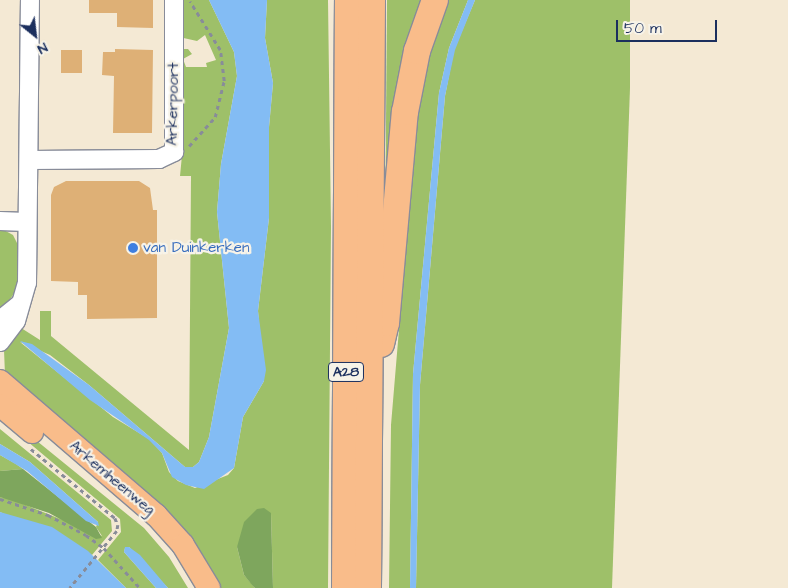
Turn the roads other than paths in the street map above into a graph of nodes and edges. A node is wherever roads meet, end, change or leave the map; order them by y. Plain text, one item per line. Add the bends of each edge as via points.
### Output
1 (30, 0) edge
2 (174, 0) edge
3 (348, 0) edge
4 (372, 0) edge
5 (435, 0) edge
6 (29, 160) junction
7 (0, 221) edge
8 (26, 222) junction
9 (20, 304) junction
10 (0, 320) edge
11 (0, 342) edge
12 (0, 381) edge
13 (368, 399) junction
14 (0, 405) edge
15 (193, 588) edge
16 (209, 588) edge
17 (345, 588) edge
18 (368, 588) edge

1 - 6 street
2 - 6 street, Arkerpoort via 174,152 159,159
3 - 17 highway, A28
4 - 13 highway, A28
5 - 13 highway, A28 via 419,44 409,89 386,323
6 - 8 street
7 - 8 street
8 - 9 street via 27,283
9 - 10 street
9 - 11 street via 16,321
12 - 16 main road, Arkemheenweg via 156,515 183,545
13 - 18 highway, A28
14 - 15 main road, Arkemheenweg via 146,525 177,562

